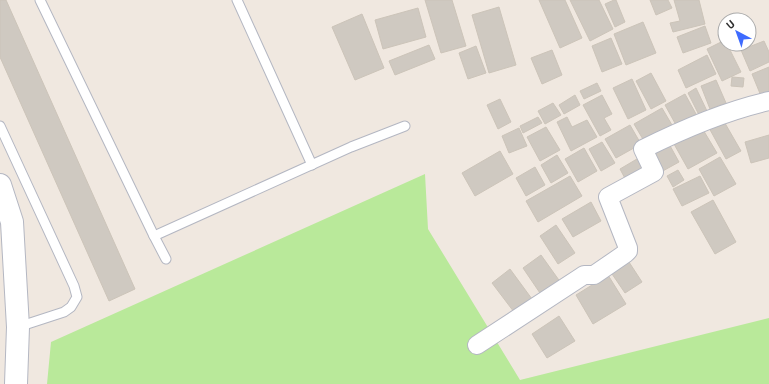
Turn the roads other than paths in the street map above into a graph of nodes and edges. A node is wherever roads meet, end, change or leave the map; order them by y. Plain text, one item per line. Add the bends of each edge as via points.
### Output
1 (40, 0) edge
2 (237, 0) edge
3 (769, 101) edge
4 (0, 126) edge
5 (405, 126) dead end
6 (312, 165) junction
7 (0, 185) edge
8 (154, 236) junction
9 (166, 259) dead end
10 (18, 326) junction
11 (477, 345) dead end
12 (16, 384) edge

1 - 8 lane
2 - 6 lane
3 - 11 street via 716,117 643,149 654,172 608,197 628,251 594,275 584,275
4 - 10 lane via 78,297 64,312
5 - 6 lane
6 - 8 lane
7 - 10 street via 12,222
8 - 9 lane
10 - 12 street

